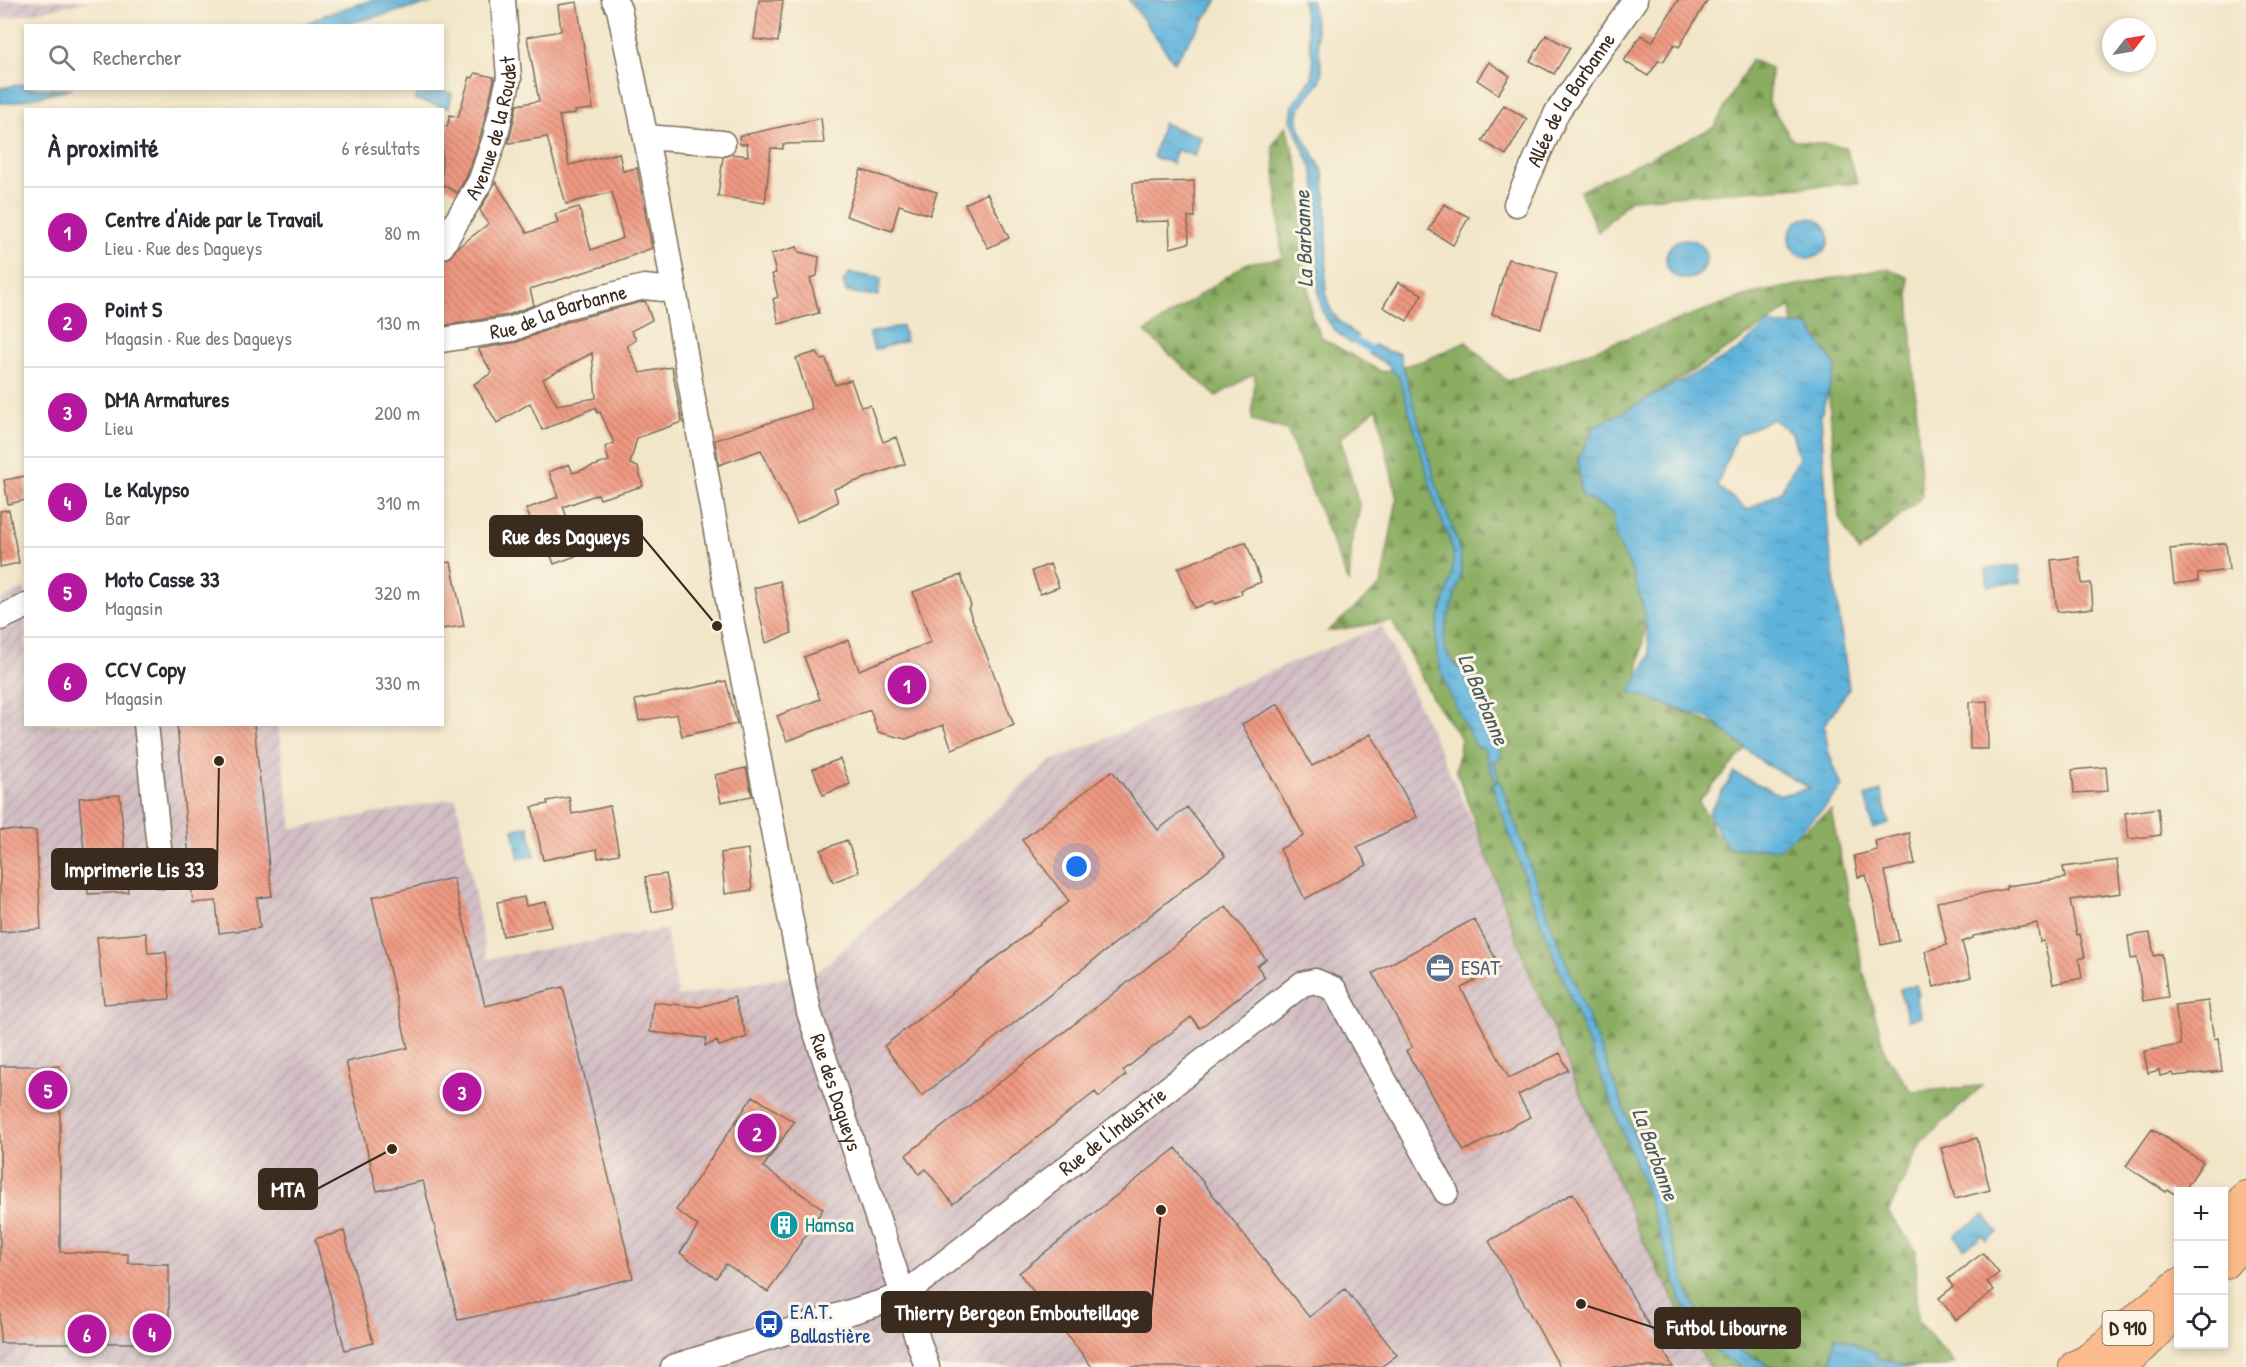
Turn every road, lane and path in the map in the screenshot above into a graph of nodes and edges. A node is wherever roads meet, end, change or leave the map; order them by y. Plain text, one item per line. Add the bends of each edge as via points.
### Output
1 (614, 0) edge
2 (1635, 0) edge
3 (508, 2) edge
4 (646, 137) junction
5 (723, 143) dead end
6 (1516, 204) dead end
7 (444, 243) edge
8 (673, 290) junction
9 (444, 340) edge
10 (24, 607) edge
11 (0, 618) edge
12 (146, 726) edge
13 (162, 876) dead end
14 (1446, 1192) dead end
15 (2246, 1197) edge
16 (2228, 1222) edge
17 (2246, 1238) edge
18 (2228, 1258) edge
19 (2174, 1288) edge
20 (902, 1296) junction
21 (2174, 1315) edge
22 (673, 1367) edge
23 (927, 1367) edge
24 (2075, 1367) edge
25 (2117, 1367) edge

1 - 4 street, Rue des Dagueys
2 - 6 street, Allée de la Barbanne via 1557,112
3 - 7 street, Avenue de la Roudet via 509,78 495,138 480,182
4 - 5 street
4 - 8 street, Rue des Dagueys
8 - 9 street, Rue de la Barbanne via 644,287 568,306 512,329
8 - 20 street, Rue des Dagueys via 732,623 809,1012
10 - 11 street
12 - 13 street
14 - 20 street, Rue de l'Industrie via 1334,989 1315,981 1302,984
15 - 16 main road
17 - 18 main road
19 - 24 main road, D 910
20 - 22 street, Rue de l'Industrie
20 - 23 street, Rue des Dagueys
21 - 25 main road, D 910

